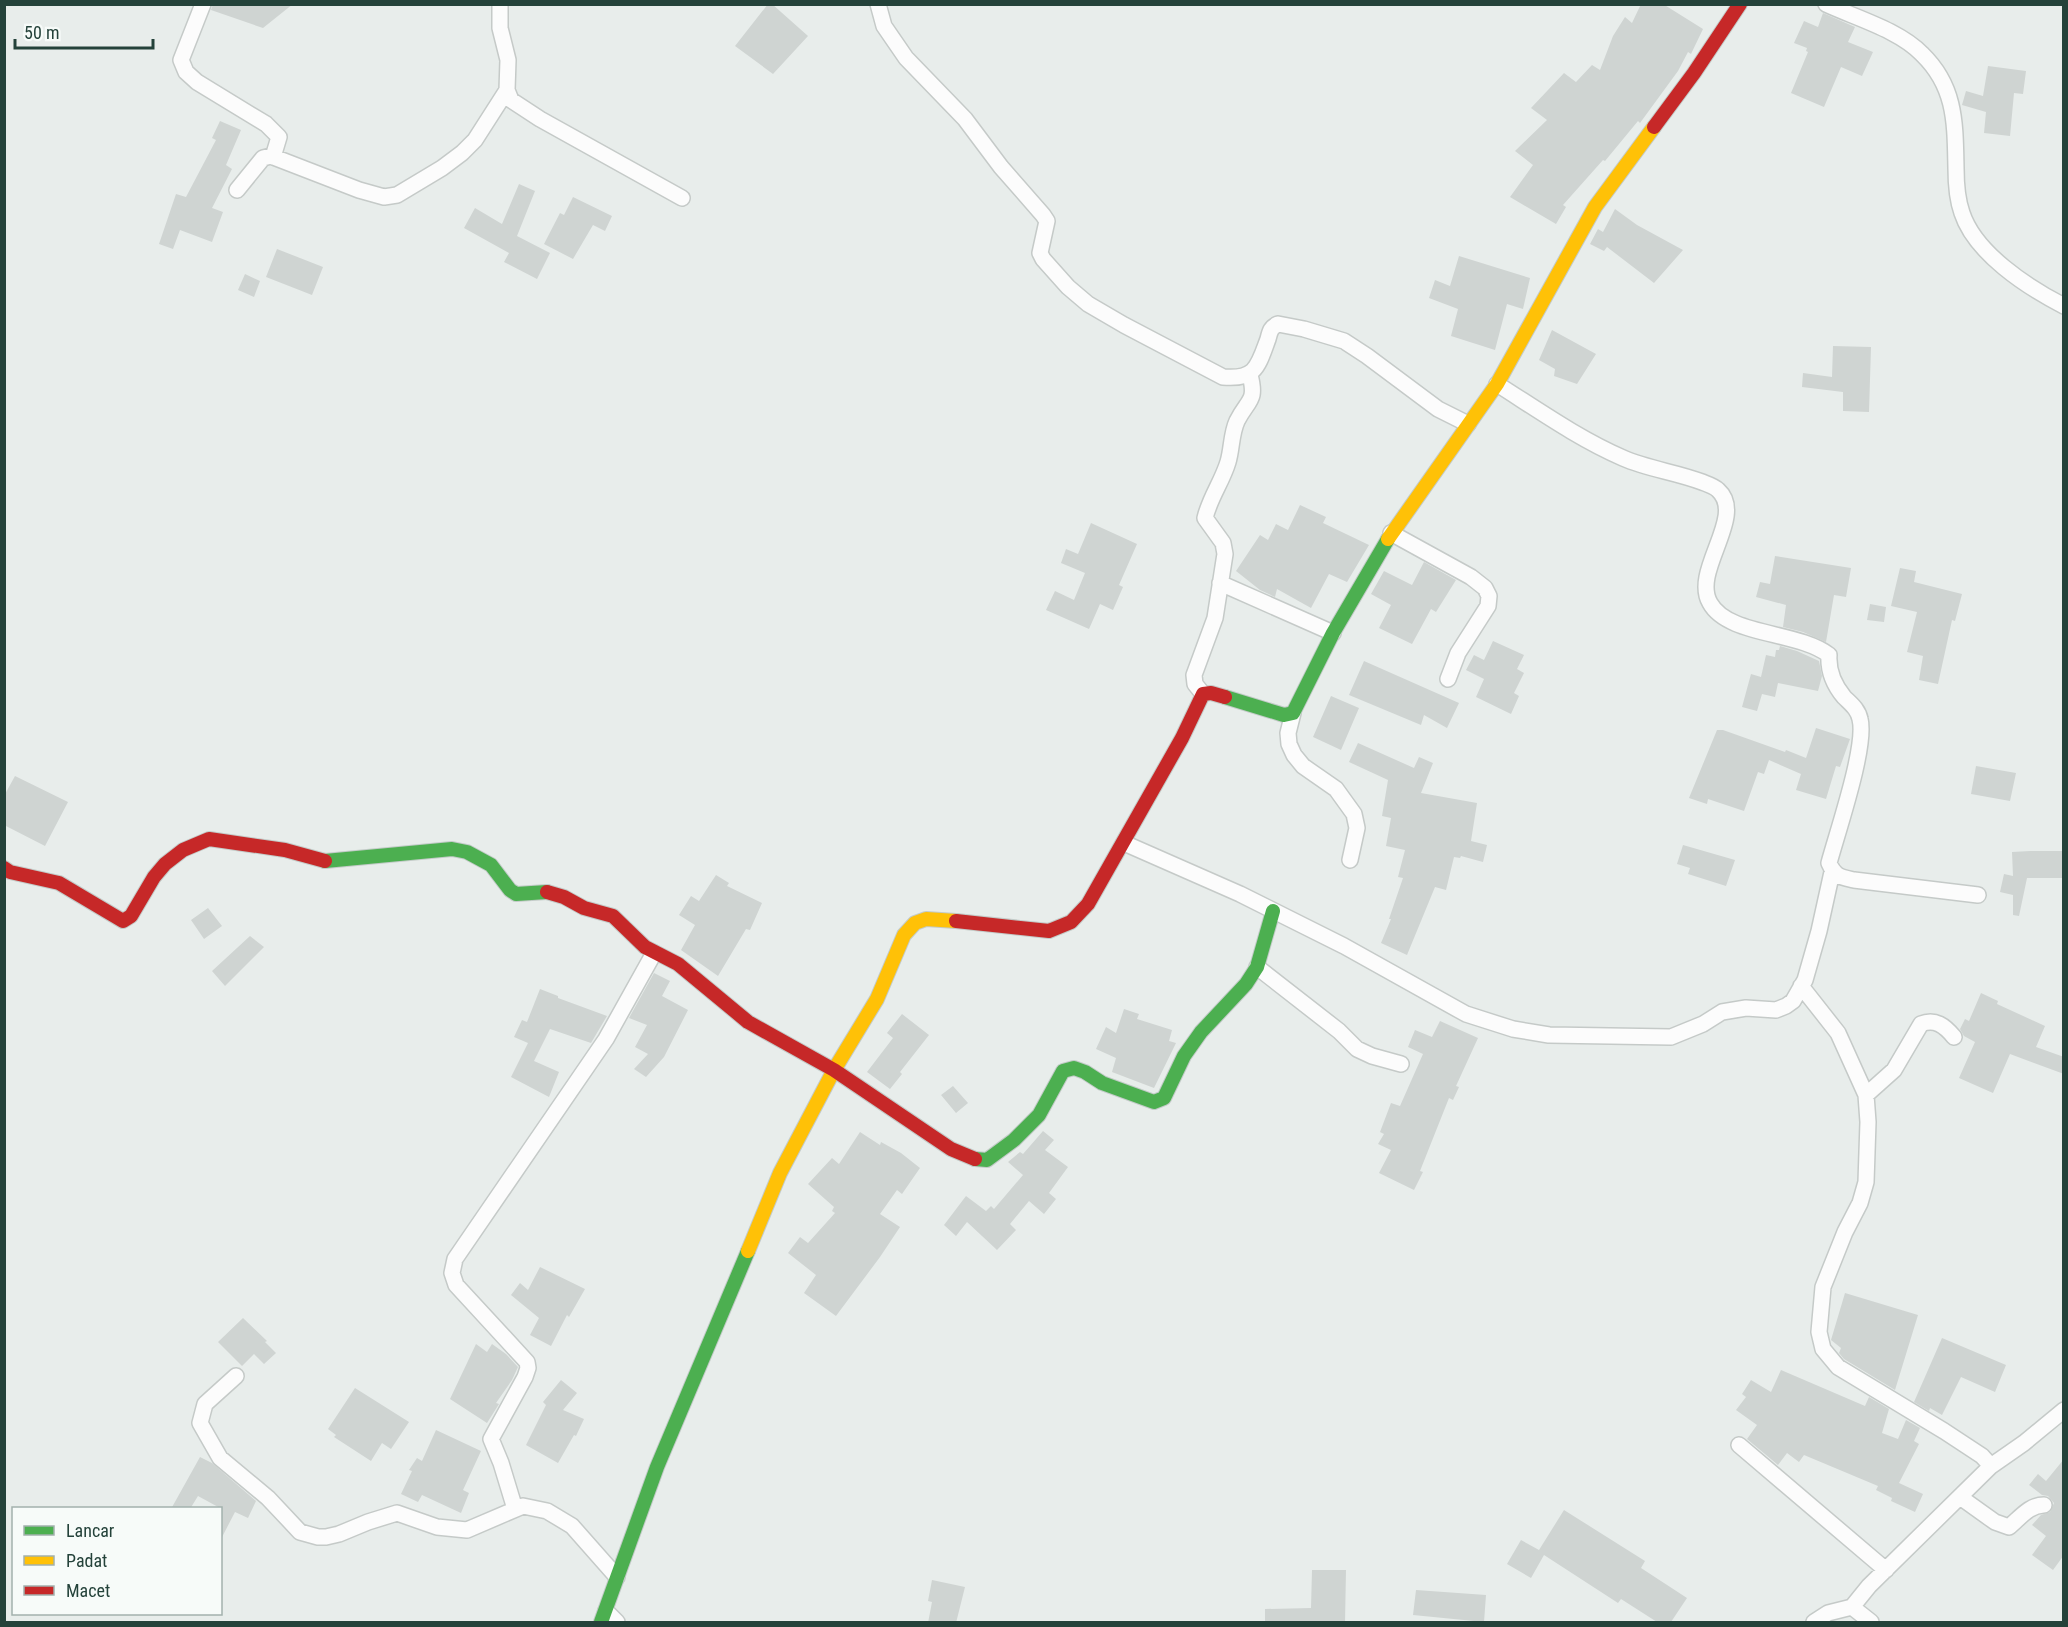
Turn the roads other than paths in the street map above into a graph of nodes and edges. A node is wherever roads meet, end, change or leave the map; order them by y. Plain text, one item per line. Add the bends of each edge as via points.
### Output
1 (203, 4) edge
2 (500, 4) edge
3 (878, 4) edge
4 (1740, 4) edge
5 (1826, 4) edge
6 (507, 90) junction
7 (273, 157) junction
8 (237, 190) dead end
9 (682, 198) dead end
10 (2064, 306) edge
11 (1250, 375) junction
12 (1497, 384) junction
13 (1468, 424) junction
14 (1391, 533) junction
15 (1220, 583) junction
16 (1333, 633) junction
17 (1448, 679) dead end
18 (1203, 694) junction
19 (1293, 713) junction
20 (1124, 843) junction
21 (1350, 860) dead end
22 (4, 868) edge
23 (1832, 872) junction
24 (1978, 895) dead end
25 (1273, 911) junction
26 (654, 953) junction
27 (1257, 967) junction
28 (1801, 986) junction
29 (1954, 1037) dead end
30 (1401, 1064) dead end
31 (834, 1070) junction
32 (1866, 1095) junction
33 (236, 1376) dead end
34 (2064, 1410) edge
35 (1739, 1445) dead end
36 (1991, 1466) junction
37 (1960, 1497) junction
38 (2044, 1505) dead end
39 (515, 1509) junction
40 (1886, 1570) junction
41 (618, 1577) junction
42 (1852, 1607) junction
43 (604, 1617) edge
44 (617, 1623) edge
45 (1814, 1623) edge
46 (1871, 1623) edge

1 - 7 street via 181,60 186,72 266,124 279,137
2 - 6 street via 500,28 508,60
3 - 11 street via 884,26 895,44 965,119 1043,214 1047,221 1040,253 1068,287 1097,309 1211,372 1223,377
4 - 12 street via 1695,73 1595,207
5 - 10 street via 1904,38 1935,69 1951,100 1956,183 1968,227 1992,258 2009,272
6 - 7 street via 475,140 462,153 397,195 384,197 359,190
6 - 9 street via 511,100 540,120
7 - 8 street via 263,158
11 - 13 street via 1274,326 1304,329 1344,341 1438,409
11 - 15 street via 1251,400 1238,421 1222,481 1205,518 1223,543
12 - 13 street
12 - 23 street via 1614,454 1717,488 1724,497 1726,518 1707,574 1709,603 1733,623 1807,642 1828,655 1834,685 1861,720 1861,742 1829,863
13 - 14 street
14 - 16 street
14 - 17 street via 1471,577 1489,596 1488,606 1458,653
15 - 16 street
15 - 18 street via 1215,618 1194,675
16 - 19 street
18 - 19 street via 1284,715
18 - 20 street
19 - 21 street via 1288,733 1294,755 1336,789 1354,814 1357,828
20 - 25 street
20 - 31 street via 1088,904 1062,928 1024,930 942,919 915,923 903,935 877,999
22 - 26 street via 59,883 123,921 131,916 165,864 183,850 209,839 285,850 329,862 452,849 491,865 516,894 551,892 584,908 613,916
23 - 24 street via 1854,880
23 - 28 street
25 - 27 street
25 - 28 street via 1466,1014 1513,1029 1549,1035 1671,1037 1722,1012 1746,1008 1776,1010 1793,1001
26 - 31 street via 678,964 748,1022
26 - 39 street via 606,1039 452,1267 456,1285 528,1368 491,1439
27 - 30 street via 1357,1048
27 - 31 street via 1201,1032 1160,1101 1069,1068 1063,1071 1039,1115 987,1160 974,1160 951,1149
28 - 32 street via 1838,1033
29 - 32 street via 1934,1022 1921,1024 1894,1070
31 - 41 street via 775,1184 657,1467
32 - 36 street via 1866,1182 1823,1287 1819,1332 1823,1349 1838,1367 1944,1431
33 - 39 street via 205,1404 200,1422 220,1458 268,1498 300,1532 326,1537 397,1513 437,1527 467,1530
34 - 36 street
35 - 40 street
36 - 37 street
37 - 38 street via 2004,1527 2037,1505
37 - 40 street
39 - 41 street via 523,1506 548,1511 572,1526
40 - 42 street
41 - 43 street
42 - 45 street via 1828,1613
42 - 46 street
43 - 44 street

